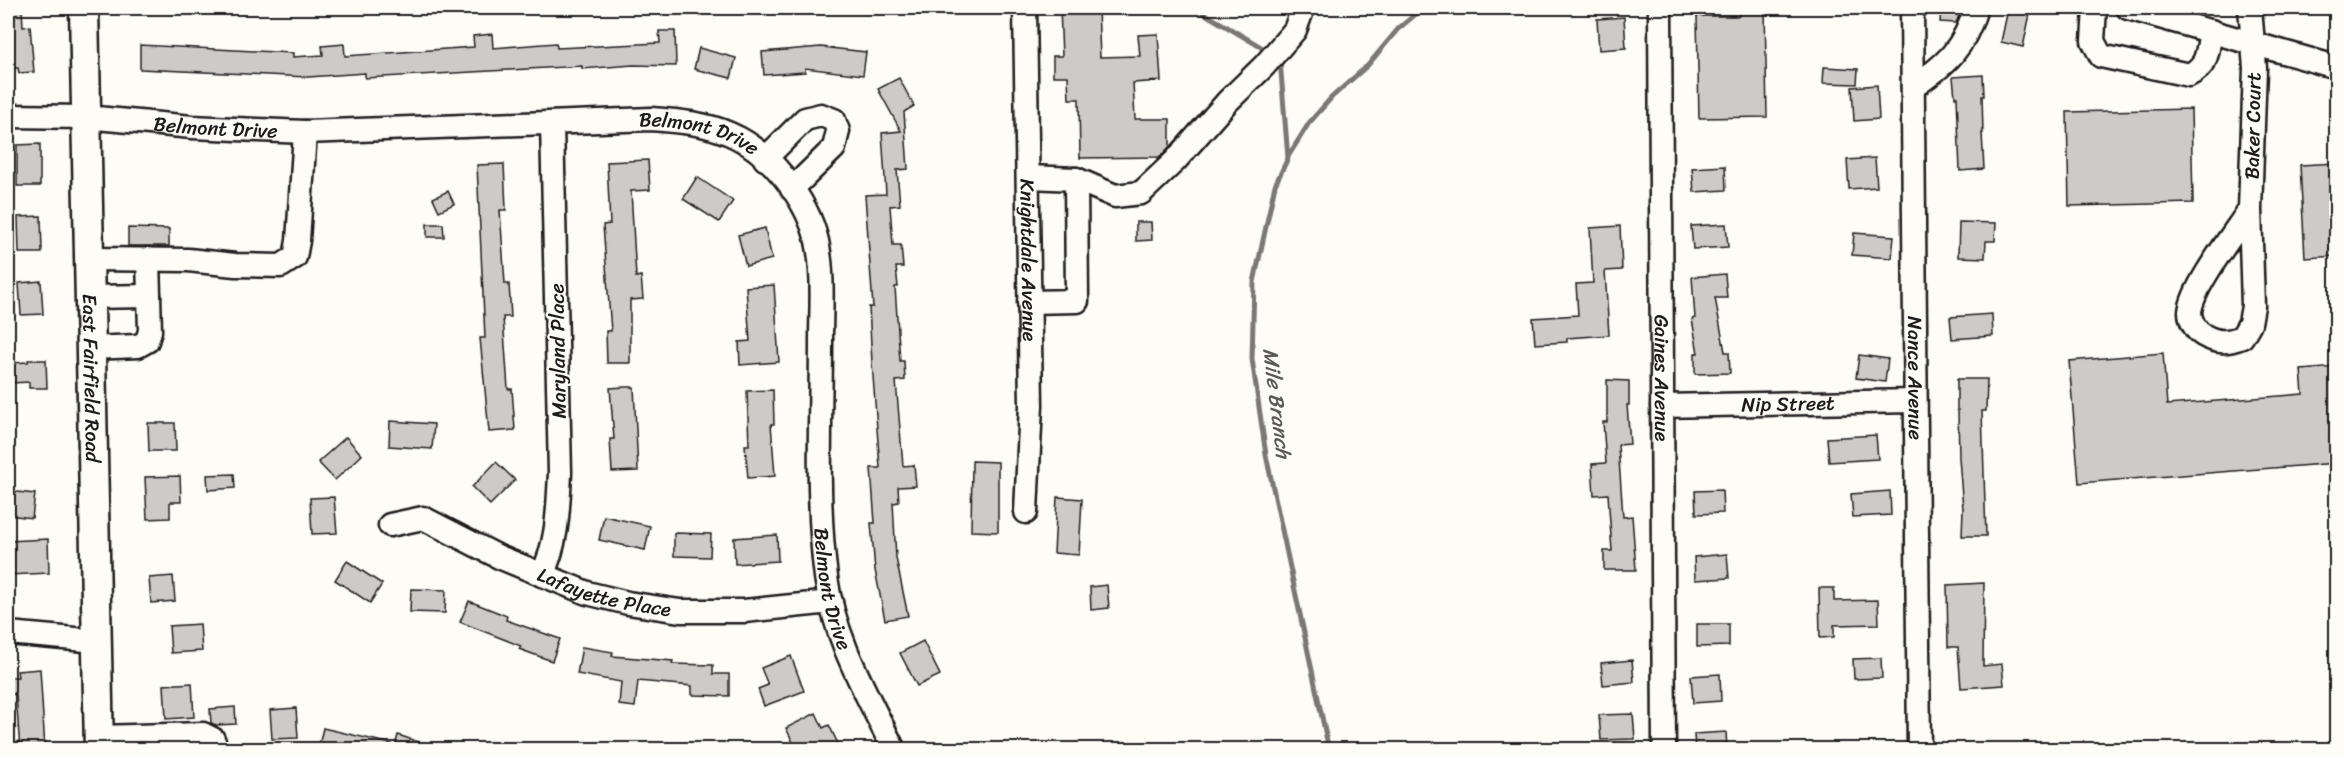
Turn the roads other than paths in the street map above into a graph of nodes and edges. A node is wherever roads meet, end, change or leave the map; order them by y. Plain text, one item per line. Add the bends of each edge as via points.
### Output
1 (84, 8) edge
2 (1025, 8) edge
3 (1303, 8) edge
4 (1660, 8) edge
5 (1912, 8) edge
6 (1976, 8) edge
7 (2095, 8) edge
8 (2128, 8) edge
9 (2250, 8) edge
10 (2211, 31) junction
11 (2253, 43) junction
12 (2337, 67) edge
13 (1912, 87) junction
14 (8, 116) edge
15 (86, 117) junction
16 (552, 124) junction
17 (305, 132) junction
18 (765, 159) junction
19 (1029, 177) junction
20 (1076, 179) junction
21 (792, 189) junction
22 (2250, 209) junction
23 (89, 259) junction
24 (148, 260) junction
25 (149, 296) junction
26 (90, 297) junction
27 (1029, 302) junction
28 (91, 348) junction
29 (1915, 401) junction
30 (1662, 406) junction
31 (1026, 512) dead end
32 (390, 525) dead end
33 (542, 575) junction
34 (831, 602) junction
35 (8, 633) edge
36 (97, 641) junction
37 (99, 743) edge
38 (217, 750) edge
39 (894, 750) edge
40 (1664, 750) edge
41 (1919, 750) edge

1 - 15 main road, East Fairfield Road
2 - 19 street, Knightdale Avenue
3 - 20 street via 1294,30 1264,66 1141,193 1115,196
4 - 30 street, Gaines Avenue
5 - 13 street, Nance Avenue
6 - 13 street via 1962,43 1937,71
7 - 10 street via 2093,41 2101,56 2189,75 2205,62
8 - 10 street
9 - 11 street, Baker Court
10 - 11 street
11 - 12 street
11 - 22 street, Baker Court
13 - 29 street, Nance Avenue
14 - 15 street, Belmont Drive
15 - 17 street, Belmont Drive
15 - 23 main road, East Fairfield Road
16 - 17 street, Belmont Drive
16 - 18 street, Belmont Drive via 681,121 732,135
16 - 33 street, Maryland Place via 560,473 556,531
17 - 24 street via 295,257 281,266
18 - 21 street, Belmont Drive
18 - 21 street via 805,119 821,115 834,120 838,131 834,148
19 - 20 street
19 - 27 street, Knightdale Avenue
20 - 27 street via 1077,301
21 - 34 street, Belmont Drive via 817,241 821,283 821,520
22 - 22 street, Baker Court via 2250,323 2242,338 2227,343 2212,340 2197,332 2190,314 2194,296
23 - 24 street
23 - 26 main road, East Fairfield Road
24 - 25 street
25 - 26 street
25 - 28 street via 147,341 138,346
26 - 28 main road, East Fairfield Road
27 - 31 street, Knightdale Avenue via 1031,405
28 - 36 main road, East Fairfield Road
29 - 30 street, Nip Street
29 - 41 street, Nance Avenue
30 - 40 street, Gaines Avenue
32 - 33 street, Lafayette Place via 423,518
33 - 34 street, Lafayette Place via 587,593 680,611 744,611
34 - 39 street, Belmont Drive via 848,657
35 - 36 street
36 - 37 main road, East Fairfield Road
37 - 38 street via 203,734 213,739

